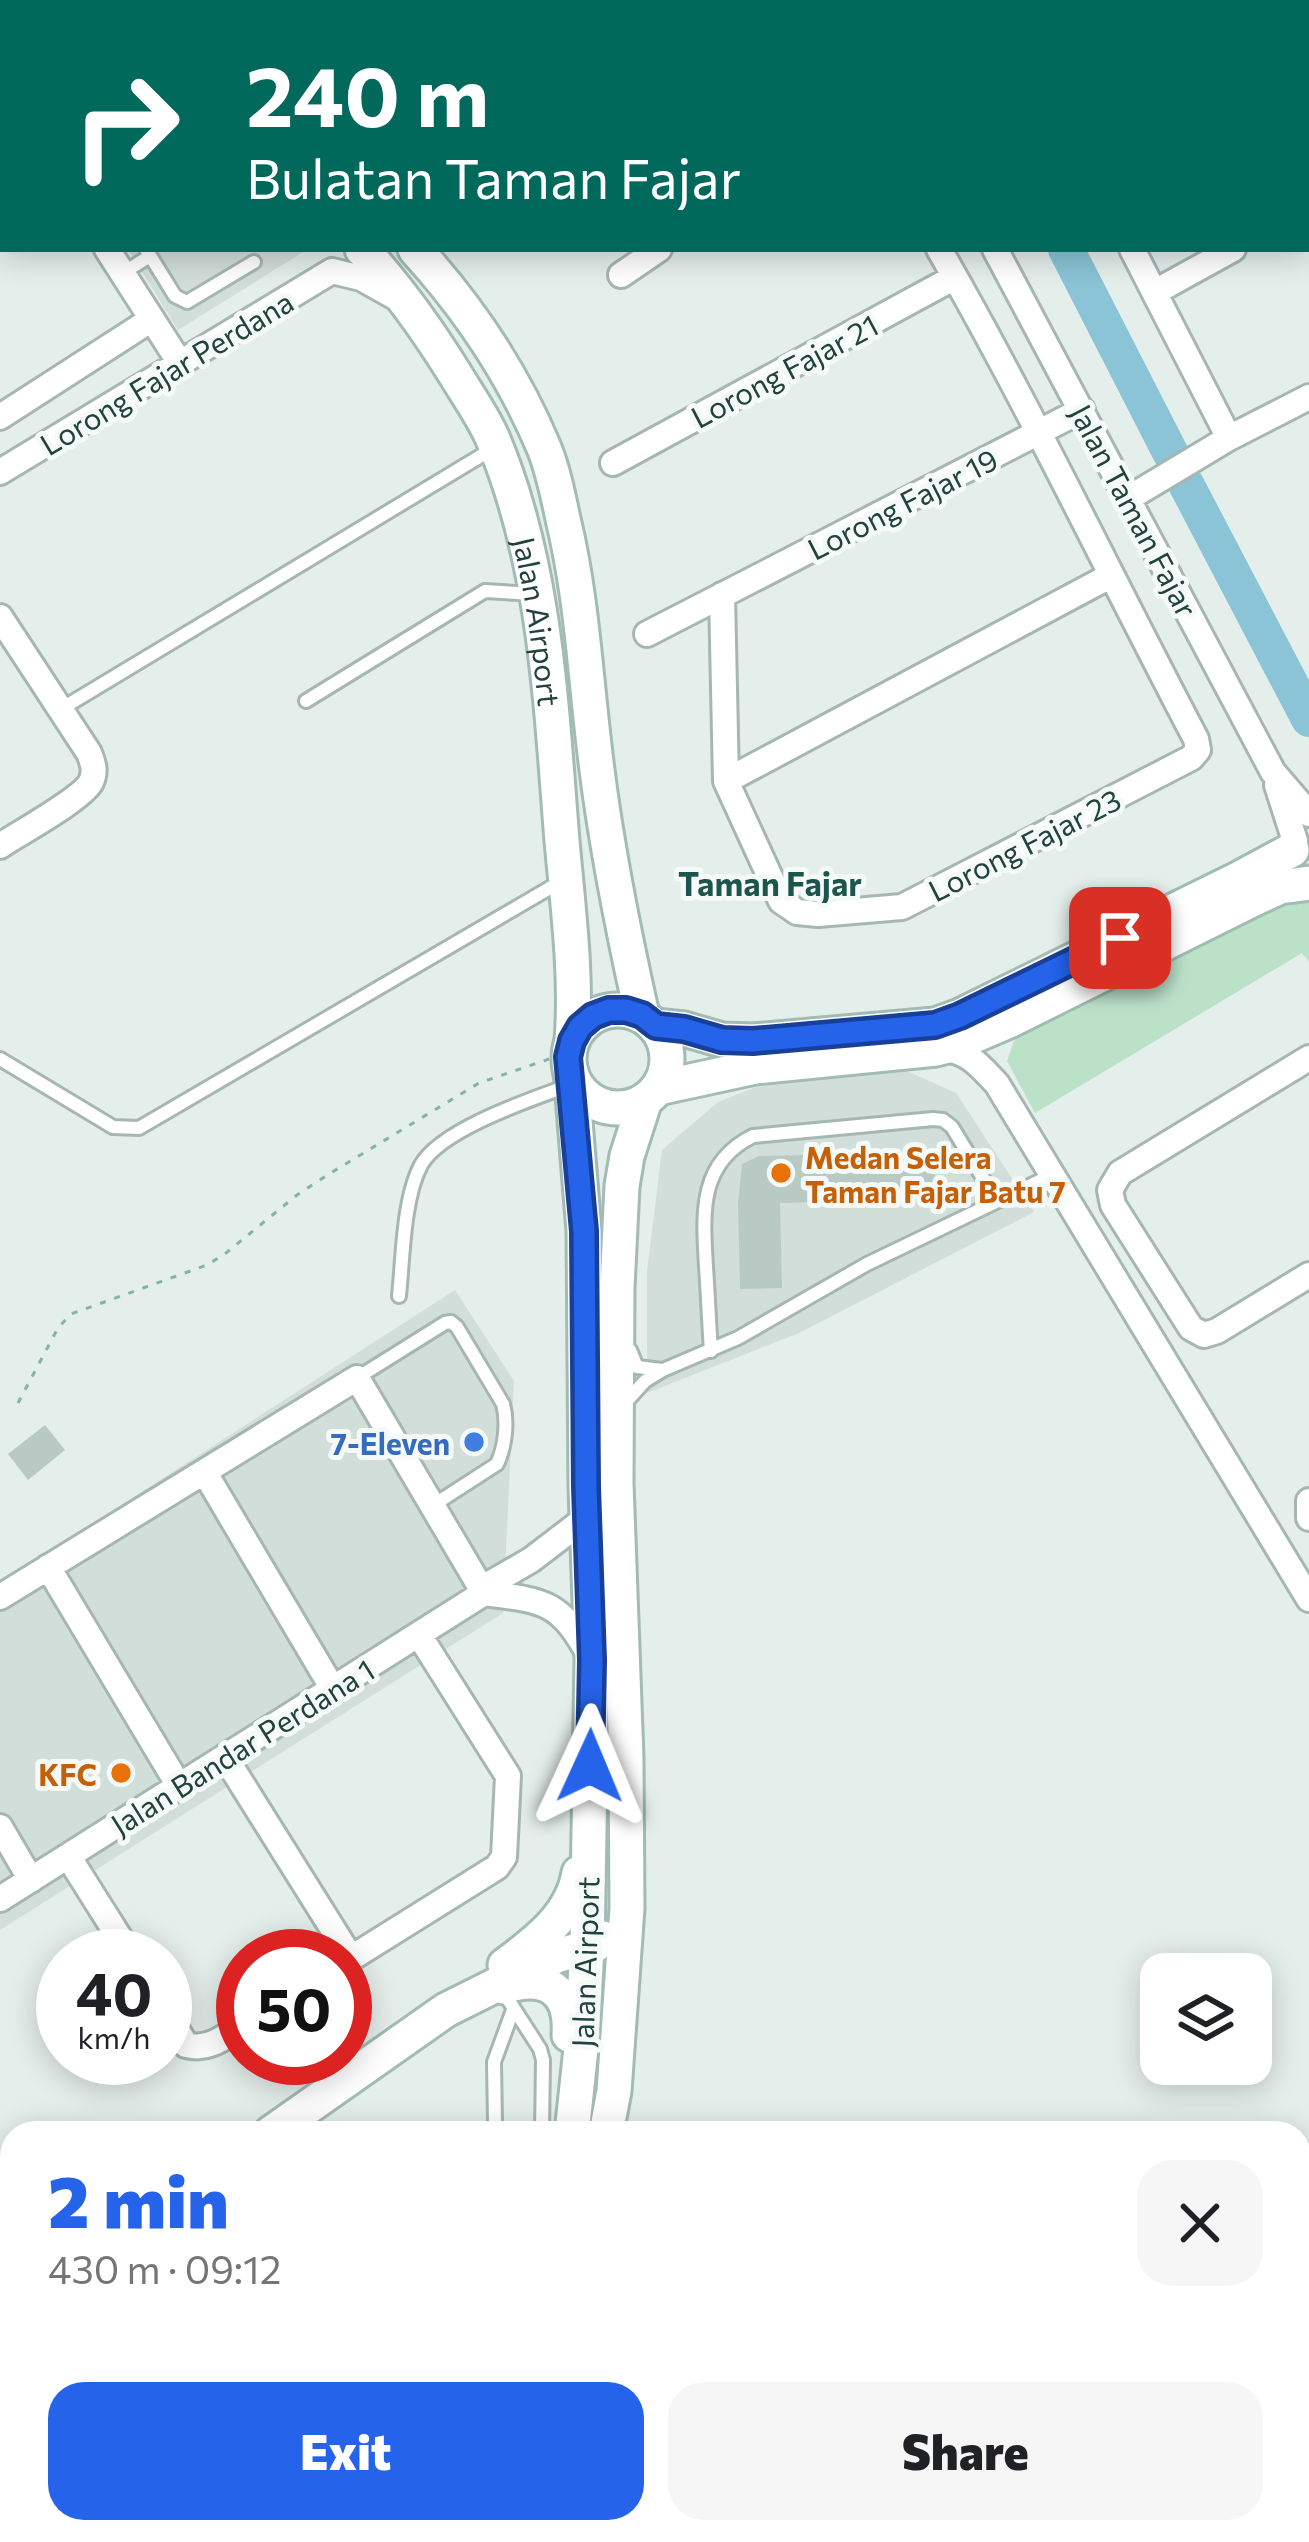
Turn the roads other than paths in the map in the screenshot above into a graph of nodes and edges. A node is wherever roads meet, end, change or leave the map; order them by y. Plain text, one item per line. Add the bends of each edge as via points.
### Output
1 (109, 252) edge
2 (148, 252) edge
3 (365, 252) edge
4 (418, 252) edge
5 (655, 252) edge
6 (941, 252) edge
7 (997, 252) edge
8 (1134, 252) edge
9 (1228, 252) edge
10 (331, 260) edge
11 (254, 262) dead end
12 (122, 273) junction
13 (621, 275) dead end
14 (955, 277) junction
15 (1155, 292) junction
16 (412, 306) junction
17 (152, 320) junction
18 (180, 363) junction
19 (1309, 397) edge
20 (1082, 410) junction
21 (0, 417) edge
22 (1040, 432) junction
23 (1229, 438) junction
24 (495, 447) junction
25 (613, 463) dead end
26 (0, 472) edge
27 (1129, 499) junction
28 (1110, 576) junction
29 (536, 594) junction
30 (722, 595) junction
31 (2, 625) edge
32 (647, 634) dead end
33 (306, 701) dead end
34 (61, 710) junction
35 (726, 781) junction
36 (1301, 833) edge
37 (0, 846) edge
38 (566, 878) junction
39 (1309, 882) edge
40 (1011, 1020) junction
41 (649, 1021) junction
42 (936, 1049) junction
43 (0, 1058) edge
44 (1309, 1058) edge
45 (571, 1064) junction
46 (997, 1084) junction
47 (651, 1094) junction
48 (1052, 1175) junction
49 (998, 1201) junction
50 (1309, 1275) edge
51 (617, 1288) junction
52 (399, 1296) dead end
53 (711, 1351) junction
54 (663, 1370) junction
55 (357, 1378) junction
56 (616, 1428) junction
57 (205, 1473) junction
58 (1308, 1502) edge
59 (433, 1506) junction
60 (586, 1518) junction
61 (1309, 1518) edge
62 (48, 1568) junction
63 (620, 1583) junction
64 (484, 1593) junction
65 (0, 1597) edge
66 (1309, 1599) edge
67 (419, 1635) junction
68 (592, 1660) junction
69 (333, 1689) junction
70 (225, 1757) junction
71 (590, 1766) junction
72 (179, 1786) junction
73 (0, 1827) edge
74 (68, 1856) junction
75 (31, 1880) junction
76 (0, 1899) edge
77 (114, 1929) edge
78 (329, 1929) edge
79 (372, 1945) edge
80 (586, 1946) junction
81 (507, 1999) junction
82 (457, 2005) junction
83 (288, 2121) edge
84 (495, 2121) edge
85 (542, 2121) edge
86 (564, 2121) edge
87 (573, 2121) edge
88 (608, 2121) edge

1 - 12 street
2 - 11 lane via 187,302
2 - 12 lane
3 - 16 main road, Jalan Airport
4 - 41 main road, Jalan Airport via 508,375 545,452 576,584 628,958
5 - 13 street
6 - 14 street, Lorong Fajar 23
7 - 20 street, Jalan Taman Fajar
8 - 15 street
9 - 15 street
10 - 16 street
10 - 18 street, Lorong Fajar Perdana
12 - 17 street
14 - 22 street, Lorong Fajar 23
14 - 25 street, Lorong Fajar 21
15 - 23 street
16 - 24 main road, Jalan Airport
17 - 18 street
17 - 21 street
18 - 26 street, Lorong Fajar Perdana
19 - 23 street
20 - 22 street, Lorong Fajar 19
20 - 27 street, Jalan Taman Fajar
22 - 28 street, Lorong Fajar 23
22 - 30 street, Lorong Fajar 19
23 - 27 street
24 - 29 main road, Jalan Airport
24 - 34 lane
27 - 36 street, Jalan Taman Fajar
28 - 35 street
28 - 35 street, Lorong Fajar 23 via 1196,740 1191,758 902,908 818,914 781,901
29 - 33 lane via 485,591
29 - 38 main road, Jalan Airport
30 - 32 street, Lorong Fajar 19
30 - 35 street
31 - 34 street
34 - 37 street via 94,776 83,792
36 - 39 main road via 1294,868
36 - 41 main road via 1276,860 935,1025 753,1041
38 - 43 lane via 139,1128 113,1127
38 - 45 main road, Jalan Airport
39 - 40 main road via 1254,898
40 - 42 main road
40 - 46 street via 995,1052
41 - 45 main road via 626,1010 593,1016 580,1027
41 - 47 main road via 668,1056
42 - 46 street via 971,1057
42 - 47 main road via 755,1067
44 - 50 street via 1120,1173 1110,1190 1191,1328 1204,1335
45 - 47 main road via 582,1092 601,1105 623,1107
45 - 52 lane via 423,1161
45 - 60 main road, Jalan Airport via 584,1231
46 - 48 street
47 - 51 main road, Jalan Airport via 627,1156
48 - 49 lane
48 - 66 street
49 - 53 lane
49 - 53 lane via 943,1120 753,1136 735,1145 703,1208
51 - 54 lane via 633,1364
51 - 56 main road, Jalan Airport
53 - 54 lane
54 - 56 lane via 631,1395
55 - 57 street
55 - 59 street
55 - 59 lane via 451,1322 503,1403 497,1464
56 - 63 main road, Jalan Airport
57 - 62 street
57 - 69 street
58 - 61 street
59 - 64 street
60 - 64 street, Jalan Bandar Perdana 1
60 - 68 main road, Jalan Airport
62 - 65 street
62 - 72 street
63 - 80 main road via 606,1678 613,1913 603,1940
63 - 88 main road, Jalan Airport via 627,1908
64 - 67 street, Jalan Bandar Perdana 1
64 - 68 street via 556,1610
67 - 69 street, Jalan Bandar Perdana 1
67 - 79 street via 508,1776 504,1857
68 - 71 main road, Jalan Airport
69 - 70 street, Jalan Bandar Perdana 1
70 - 72 street, Jalan Bandar Perdana 1
70 - 78 street
71 - 80 main road, Jalan Airport
71 - 82 main road via 579,1790 579,1875 568,1908
72 - 74 street, Jalan Bandar Perdana 1
73 - 75 street
74 - 75 street, Jalan Bandar Perdana 1
74 - 77 street
75 - 76 street, Jalan Bandar Perdana 1
80 - 82 main road
80 - 87 main road, Jalan Airport
81 - 82 main road
81 - 84 lane via 494,2062
81 - 85 lane via 540,2049
81 - 86 main road via 524,1981 546,1984 568,2007
82 - 83 main road

